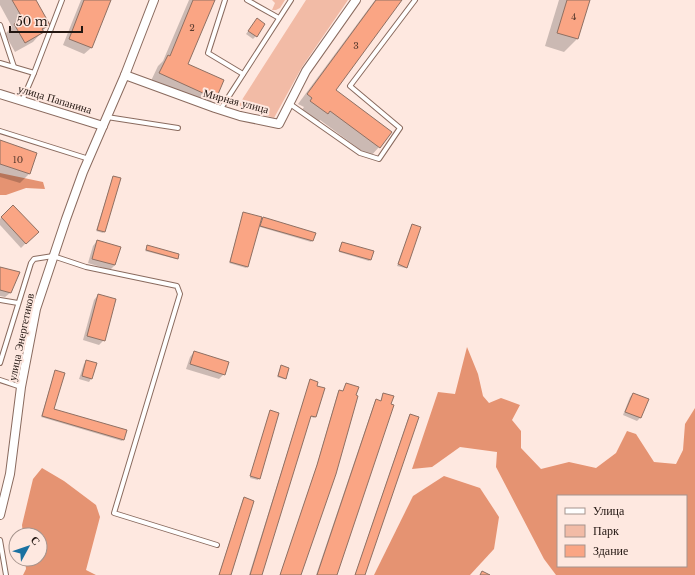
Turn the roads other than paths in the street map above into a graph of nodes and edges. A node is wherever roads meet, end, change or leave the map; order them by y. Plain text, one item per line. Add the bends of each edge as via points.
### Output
1 (62, 0) edge
2 (154, 0) edge
3 (225, 0) edge
4 (247, 0) edge
5 (291, 0) edge
6 (356, 0) edge
7 (415, 0) edge
8 (279, 18) junction
9 (0, 25) edge
10 (0, 63) edge
11 (14, 67) junction
12 (34, 73) junction
13 (243, 74) junction
14 (125, 75) junction
15 (0, 94) edge
16 (22, 101) junction
17 (290, 104) junction
18 (220, 110) junction
19 (106, 116) junction
20 (103, 126) junction
21 (178, 128) dead end
22 (0, 131) edge
23 (88, 159) junction
24 (53, 256) junction
25 (0, 300) edge
26 (18, 303) junction
27 (1, 354) edge
28 (0, 363) edge
29 (0, 380) edge
30 (21, 387) junction
31 (0, 515) edge
32 (0, 540) edge
33 (217, 545) dead end
34 (6, 575) edge

1 - 12 lane
2 - 14 street
3 - 13 lane via 208,53
4 - 8 lane
5 - 8 lane
6 - 17 street, Мирная улица via 306,71
7 - 17 lane via 350,86 400,128 379,159 360,153
8 - 13 lane
9 - 11 lane
10 - 11 lane
11 - 12 lane
12 - 16 lane
13 - 18 lane
14 - 18 street, Мирная улица
14 - 19 street
15 - 16 street, улица Папанина
16 - 20 street, улица Папанина
17 - 18 street, Мирная улица via 279,124
19 - 20 street
19 - 21 lane
20 - 23 street, улица Энергетиков
22 - 23 lane
23 - 24 street, улица Энергетиков
24 - 26 lane via 32,261
24 - 30 street, улица Энергетиков via 36,309
24 - 33 lane via 86,267 177,286 180,294 114,513
25 - 26 lane
26 - 27 lane
27 - 28 lane
29 - 30 lane
30 - 31 street, улица Энергетиков via 10,474
32 - 34 lane

